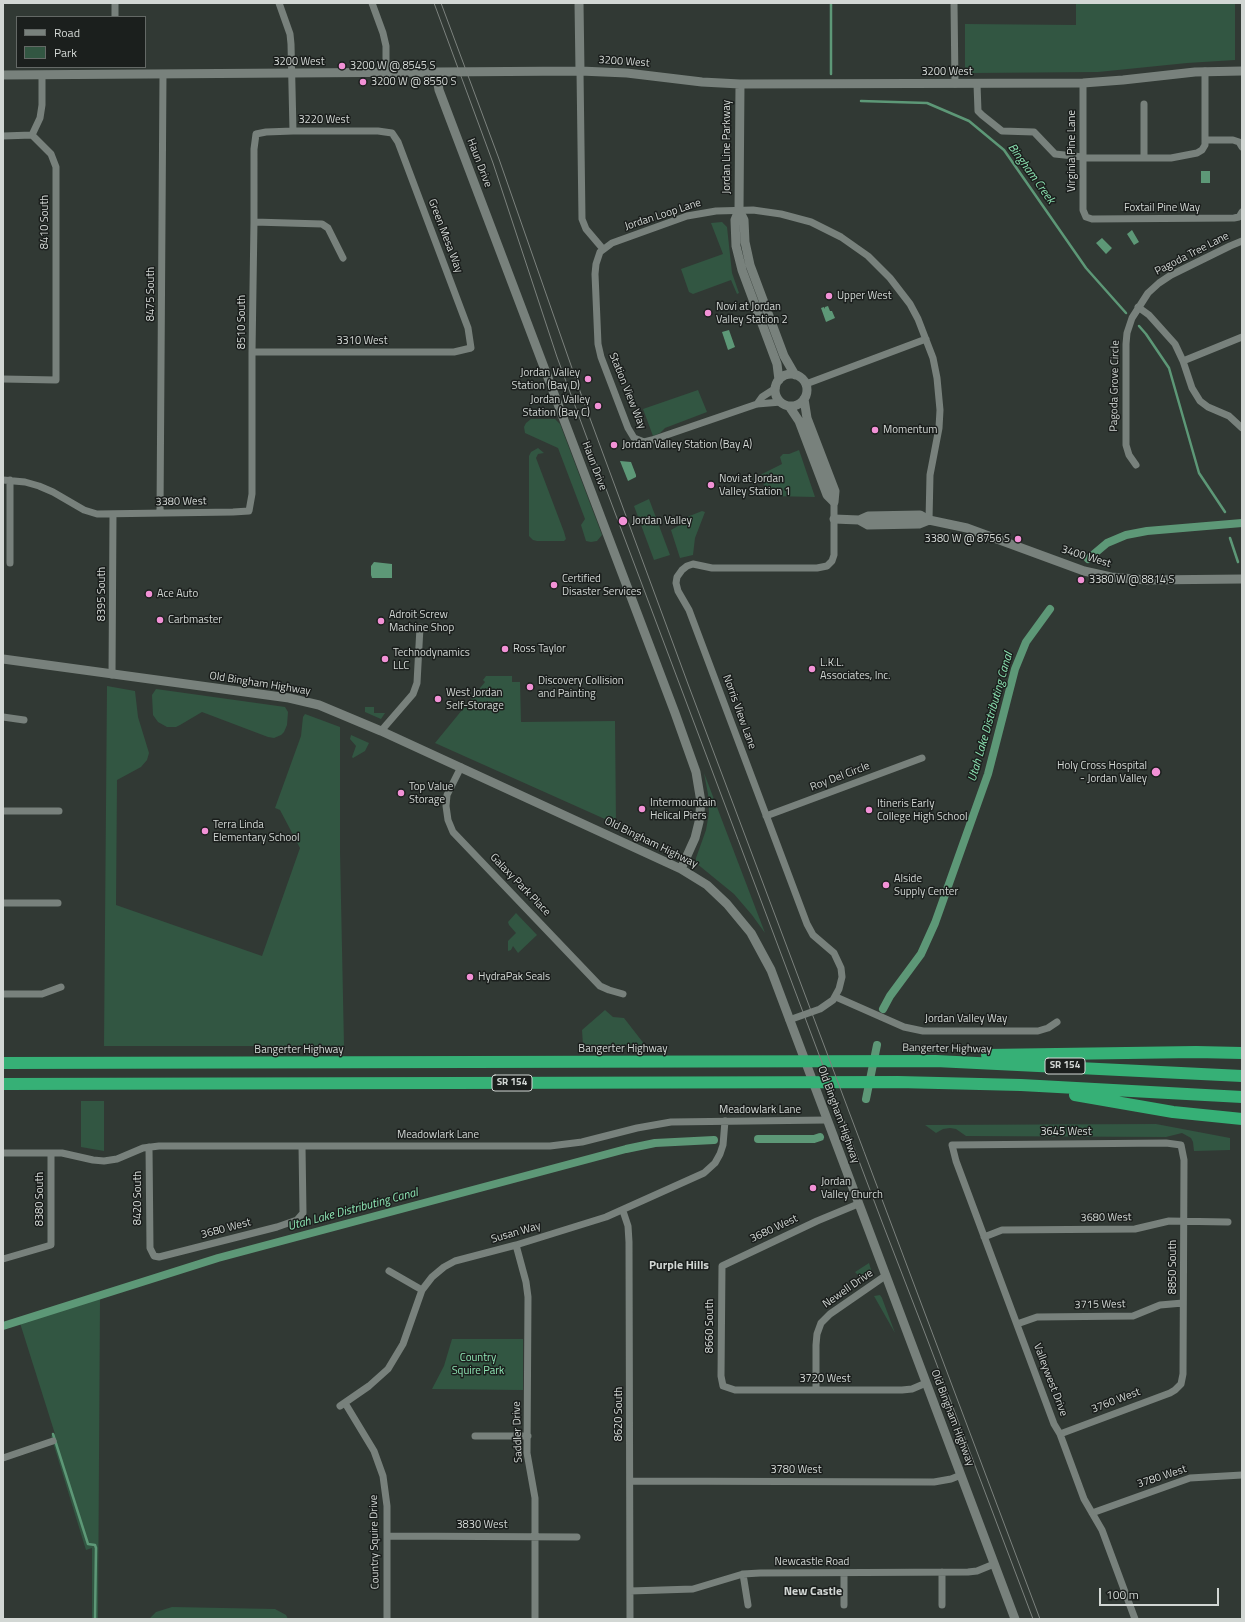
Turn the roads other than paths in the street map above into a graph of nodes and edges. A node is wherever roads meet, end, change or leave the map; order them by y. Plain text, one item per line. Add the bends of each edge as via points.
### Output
1 (115, 3) edge
2 (279, 3) edge
3 (372, 3) edge
4 (579, 3) edge
5 (954, 3) edge
6 (115, 16) edge
7 (115, 71) edge
8 (580, 71) junction
9 (1242, 71) edge
10 (1204, 72) junction
11 (386, 73) junction
12 (436, 73) junction
13 (163, 74) junction
14 (292, 74) junction
15 (3, 75) edge
16 (42, 75) junction
17 (1083, 83) junction
18 (740, 84) junction
19 (955, 84) junction
20 (976, 84) junction
21 (1144, 104) dead end
22 (293, 131) junction
23 (392, 133) joint
24 (256, 134) joint
25 (32, 135) junction
26 (3, 136) edge
27 (1205, 140) junction
28 (1241, 145) edge
29 (1083, 157) junction
30 (1144, 158) junction
31 (739, 210) junction
32 (1240, 215) edge
33 (1086, 217) joint
34 (254, 222) junction
35 (1242, 241) edge
36 (603, 249) junction
37 (343, 258) dead end
38 (1138, 307) junction
39 (1242, 337) edge
40 (926, 340) junction
41 (471, 348) joint
42 (252, 352) junction
43 (1183, 361) junction
44 (796, 375) junction
45 (3, 379) edge
46 (778, 384) junction
47 (806, 384) junction
48 (804, 399) junction
49 (757, 404) junction
50 (785, 404) junction
51 (1242, 428) edge
52 (1136, 465) dead end
53 (6, 480) edge
54 (834, 502) junction
55 (249, 510) joint
56 (160, 513) junction
57 (113, 514) junction
58 (834, 519) junction
59 (929, 520) junction
60 (10, 563) dead end
61 (1242, 579) edge
62 (420, 627) dead end
63 (3, 659) edge
64 (112, 675) junction
65 (3, 717) edge
66 (24, 720) dead end
67 (381, 731) junction
68 (922, 758) dead end
69 (461, 768) junction
70 (3, 811) edge
71 (59, 811) dead end
72 (766, 816) junction
73 (681, 869) junction
74 (3, 903) edge
75 (58, 903) dead end
76 (61, 987) dead end
77 (3, 994) edge
78 (624, 994) dead end
79 (836, 997) junction
80 (789, 1020) junction
81 (1057, 1022) dead end
82 (1242, 1053) edge
83 (957, 1062) junction
84 (3, 1064) edge
85 (1242, 1076) edge
86 (3, 1084) edge
87 (1021, 1085) junction
88 (1242, 1097) edge
89 (1242, 1119) edge
90 (827, 1120) junction
91 (725, 1121) junction
92 (952, 1145) joint
93 (1181, 1145) joint
94 (302, 1146) junction
95 (149, 1147) junction
96 (3, 1153) edge
97 (51, 1153) junction
98 (858, 1204) junction
99 (622, 1211) junction
100 (1184, 1221) junction
101 (1228, 1222) dead end
102 (984, 1237) junction
103 (516, 1245) junction
104 (150, 1248) joint
105 (3, 1259) edge
106 (722, 1266) joint
107 (390, 1272) dead end
108 (886, 1276) junction
109 (422, 1290) junction
110 (1183, 1303) junction
111 (1017, 1324) junction
112 (926, 1383) junction
113 (723, 1386) joint
114 (1178, 1387) joint
115 (816, 1390) junction
116 (343, 1404) joint
117 (1060, 1434) junction
118 (475, 1436) dead end
119 (528, 1436) junction
120 (53, 1441) dead end
121 (3, 1458) edge
122 (961, 1475) junction
123 (1242, 1475) edge
124 (630, 1481) junction
125 (1092, 1513) junction
126 (388, 1536) junction
127 (536, 1536) junction
128 (577, 1537) dead end
129 (994, 1564) junction
130 (844, 1572) junction
131 (942, 1572) junction
132 (743, 1574) junction
133 (630, 1591) junction
134 (748, 1605) dead end
135 (844, 1605) dead end
136 (942, 1605) dead end
137 (387, 1619) edge
138 (535, 1619) edge
139 (630, 1619) edge
140 (1015, 1619) edge
141 (1135, 1619) edge

1 - 6 street
2 - 14 street via 290,34
3 - 11 street via 386,46
4 - 8 street
5 - 19 street
7 - 13 street, 3200 West
7 - 16 street, 3200 West
8 - 12 street, 3200 West
8 - 18 street, 3200 West
8 - 36 street via 582,219 586,229
9 - 10 street, 3200 West
10 - 17 street, 3200 West
10 - 27 street
11 - 12 street, 3200 West
11 - 14 street, 3200 West
12 - 73 street, Haun Drive via 439,90 696,772 701,802 699,822
13 - 14 street, 3200 West
13 - 56 street, 8475 South
14 - 22 street
15 - 16 street, 3200 West
16 - 25 street via 40,118
17 - 20 street, 3200 West
17 - 29 street, Virginia Pine Lane
18 - 19 street, 3200 West
18 - 31 street, Jordan Line Parkway
19 - 20 street, 3200 West
20 - 29 street via 978,111 1002,131 1034,132 1055,154
21 - 30 street
22 - 23 street, 3220 West
22 - 24 street, 3220 West
23 - 41 street, Green Mesa Way via 398,142 468,328
24 - 34 street, 8510 South
25 - 26 street
25 - 45 street, 8410 South via 51,154 56,167 56,380
27 - 28 street via 1233,140
27 - 30 street via 1204,148 1197,153
29 - 30 street
29 - 33 street, Virginia Pine Lane via 1083,210
31 - 36 street, Jordan Loop Lane via 711,211 687,216 612,243
31 - 40 street, Jordan Loop Lane via 767,211 796,218 827,230 855,246 901,290 918,319
31 - 44 street, Jordan Line Parkway via 744,220 750,265 784,356
31 - 46 street, Jordan Line Parkway via 735,220 738,255 776,360
32 - 33 street, Foxtail Pine Way via 1234,218
34 - 37 street via 322,224 328,228
34 - 42 street, 8510 South
35 - 38 street, Pagoda Tree Lane via 1171,275 1153,288
36 - 49 street, Station View Way via 598,255 595,268 598,344 632,436 641,441 652,440
38 - 43 street via 1170,337
38 - 52 street, Pagoda Grove Circle via 1130,323 1126,344 1126,445 1127,452
39 - 43 street
40 - 47 street
40 - 59 street, Jordan Loop Lane via 933,358 940,410 930,475
41 - 42 street, 3310 West via 454,352
42 - 55 street, 8510 South via 252,494
43 - 51 street via 1192,388 1200,401 1229,416
44 - 46 street via 790,375
44 - 47 street
46 - 49 street, Station View Way
46 - 50 street via 776,393
47 - 48 street via 807,392
48 - 50 street via 798,405
48 - 54 street via 807,418 835,492
49 - 50 street, Station View Way
50 - 54 street via 799,421 827,495
53 - 57 street, 3380 West via 39,486 84,510 97,514
53 - 60 street
54 - 58 street
55 - 56 street, 3380 West
56 - 57 street, 3380 West
57 - 64 street, 8395 South
58 - 59 street, 3400 West via 859,520 868,525 919,524
58 - 72 street, Norris View Lane via 834,555 830,564 796,568 712,568 693,564 682,570 676,580 678,591 689,610
59 - 61 street, 3400 West via 967,528 1103,576 1140,580
62 - 67 street via 417,683 413,694
63 - 64 street, Old Bingham Highway
64 - 67 street, Old Bingham Highway via 293,699 326,708
65 - 66 street
67 - 69 street, Old Bingham Highway
68 - 72 street, Roy Del Circle
69 - 73 street, Old Bingham Highway
69 - 78 street, Galaxy Park Place via 448,795 446,806 448,820 454,832 600,986
70 - 71 street
72 - 79 street, Norris View Lane via 808,928 834,953 840,963 842,977
73 - 80 street, Old Bingham Highway via 706,885 727,904 751,933 771,970
74 - 75 street
76 - 77 street via 42,994
79 - 80 street via 823,1007
79 - 81 street, Jordan Valley Way via 904,1027 923,1031 1038,1031
80 - 90 street, Old Bingham Highway
82 - 83 highway via 976,1055
83 - 84 highway, Bangerter Highway / SR 154
83 - 85 highway, Bangerter Highway / SR 154
86 - 87 highway, SR 154 via 898,1082
87 - 88 highway, SR 154
87 - 89 highway via 1173,1112
90 - 91 street, Meadowlark Lane
90 - 98 street, Old Bingham Highway
91 - 94 street, Meadowlark Lane via 650,1125 594,1140 561,1145
91 - 99 street, Susan Way via 723,1145 710,1168
92 - 93 street, 3645 West
92 - 102 street, Valleywest Drive
93 - 100 street, 8850 South via 1184,1160
94 - 95 street, Meadowlark Lane
94 - 104 street, 3680 West via 303,1208 301,1216 291,1223 165,1256 154,1256
95 - 97 street, Meadowlark Lane via 108,1161
95 - 104 street, 8420 South
96 - 97 street, Meadowlark Lane
97 - 105 street, 8380 South via 51,1245
98 - 106 street, 3680 West
98 - 108 street, Old Bingham Highway
99 - 103 street, Susan Way
99 - 124 street, 8620 South via 629,1232
100 - 101 street, 3680 West
100 - 102 street, 3680 West via 1161,1222 1135,1229 1002,1230
100 - 110 street, 8850 South
102 - 111 street, Valleywest Drive
103 - 109 street, Susan Way via 449,1264 432,1277
103 - 119 street, Saddler Drive via 528,1297
106 - 113 street, 8660 South
107 - 109 street
108 - 112 street, Old Bingham Highway
108 - 115 street, Newell Drive via 830,1314 821,1323 816,1344
109 - 116 street, Susan Way via 403,1344 392,1363 377,1380
110 - 111 street, 3715 West via 1160,1305 1133,1316 1038,1317
110 - 114 street, 8850 South via 1183,1374
111 - 117 street, Valleywest Drive
112 - 115 street, 3720 West via 902,1390
112 - 122 street, Old Bingham Highway
113 - 115 street, 3720 West via 735,1390
114 - 117 street, 3760 West via 1170,1393
116 - 126 street, Country Squire Drive via 374,1451 384,1476
117 - 125 street, Valleywest Drive via 1084,1499
118 - 119 street
119 - 127 street, Saddler Drive via 528,1460 535,1498
120 - 121 street
122 - 124 street, 3780 West via 934,1482
122 - 129 street, Old Bingham Highway
123 - 125 street, 3780 West via 1190,1478
124 - 133 street, 8620 South
125 - 141 street, Valleywest Drive via 1102,1530
126 - 127 street, 3830 West
126 - 137 street, Country Squire Drive
127 - 128 street, 3830 West
127 - 138 street, Saddler Drive
129 - 131 street, Newcastle Road via 977,1571
129 - 140 street, Old Bingham Highway
130 - 131 street, Newcastle Road
130 - 132 street, Newcastle Road
130 - 135 street
131 - 136 street
132 - 133 street, Newcastle Road via 693,1589
132 - 134 street
133 - 139 street, 8620 South

